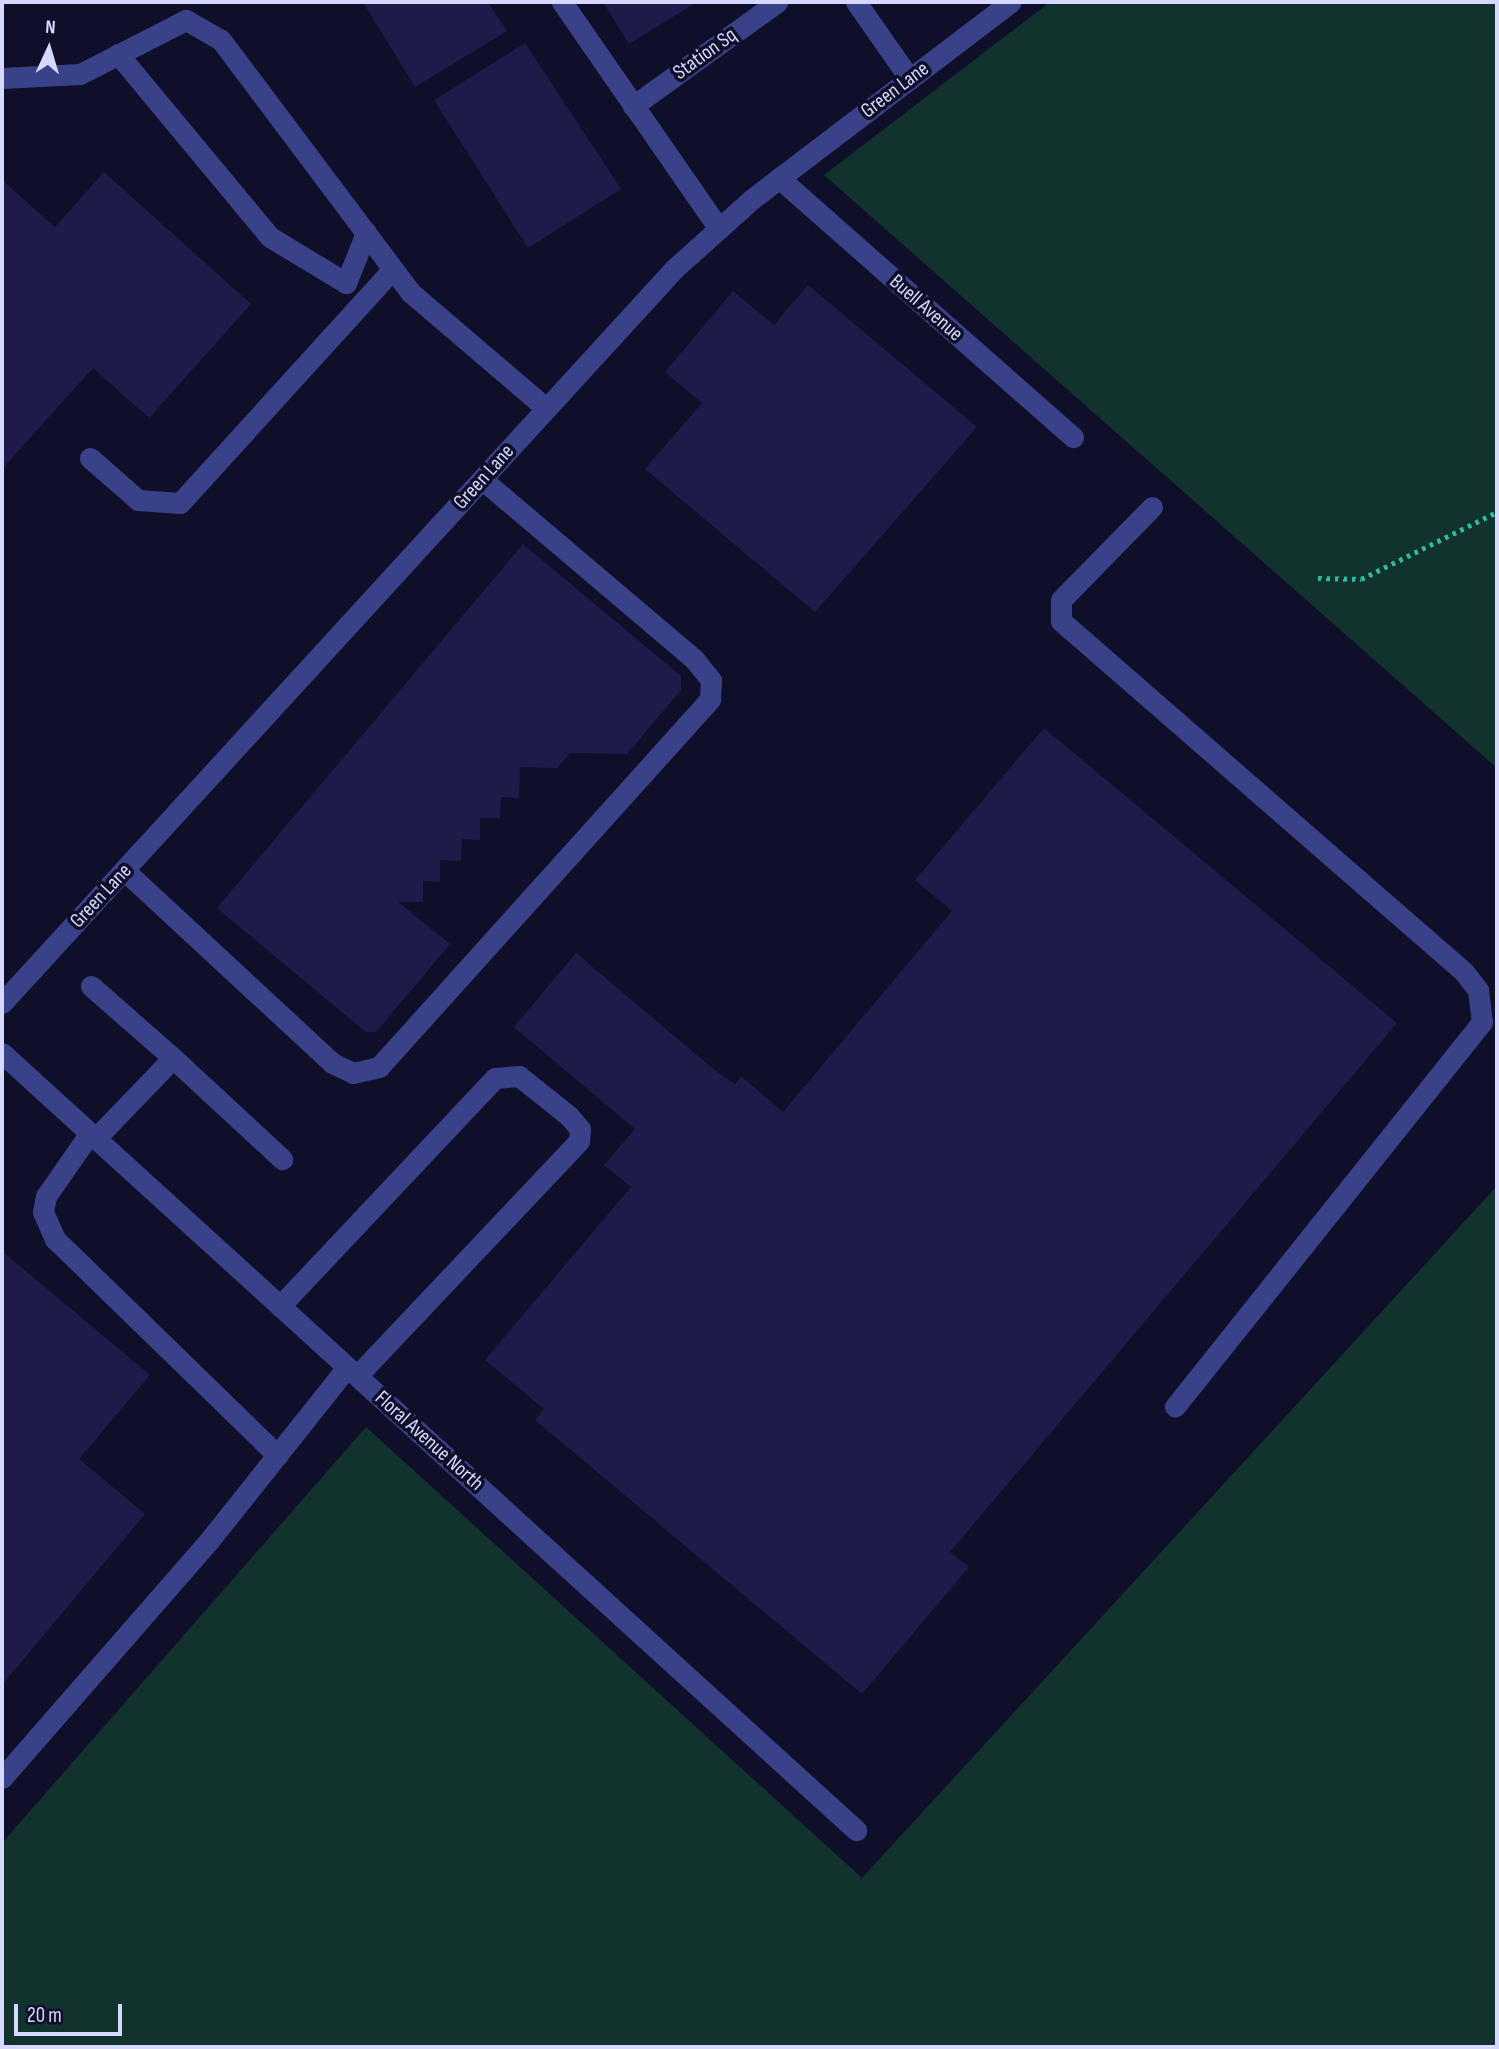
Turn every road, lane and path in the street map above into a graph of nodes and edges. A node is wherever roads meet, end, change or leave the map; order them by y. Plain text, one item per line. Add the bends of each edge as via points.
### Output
1 (562, 2) edge
2 (777, 2) edge
3 (856, 2) edge
4 (1011, 2) edge
5 (118, 54) junction
6 (2, 78) edge
7 (910, 79) junction
8 (633, 106) junction
9 (779, 178) junction
10 (719, 229) junction
11 (366, 233) junction
12 (393, 269) junction
13 (546, 408) junction
14 (1073, 437) dead end
15 (90, 458) dead end
16 (482, 480) junction
17 (1152, 507) dead end
18 (1497, 512) edge
19 (1318, 578) dead end
20 (125, 871) junction
21 (91, 986) dead end
22 (2, 1003) edge
23 (2, 1053) edge
24 (173, 1058) junction
25 (93, 1136) junction
26 (282, 1159) dead end
27 (280, 1306) junction
28 (352, 1371) junction
29 (1175, 1407) dead end
30 (277, 1455) junction
31 (2, 1778) edge
32 (856, 1830) dead end

1 - 8 street
2 - 8 street, Station Sq
3 - 7 street
4 - 7 street, Green Lane
5 - 6 street via 80,74
5 - 11 street via 186,20 221,40
5 - 11 street via 270,237 346,283
7 - 9 street, Green Lane
8 - 10 street
9 - 10 street, Green Lane
9 - 14 street, Buell Avenue
10 - 13 street, Green Lane
11 - 12 street
12 - 13 street via 410,292
12 - 15 street via 180,503 138,500
13 - 16 street, Green Lane
16 - 20 street, Green Lane
16 - 20 street via 694,659 712,680 710,699 379,1067 353,1073 332,1063
17 - 29 street via 1061,600 1061,621 1464,972 1478,990 1482,1022
18 - 19 path via 1361,579
20 - 22 street, Green Lane
21 - 24 street
23 - 25 street, Floral Avenue North
24 - 25 street
24 - 26 street
25 - 27 street, Floral Avenue North
25 - 30 street via 46,1196 43,1212 55,1239
27 - 28 street, Floral Avenue North
27 - 28 street via 495,1078 519,1076 569,1116 580,1129 579,1141
28 - 30 street
28 - 32 street, Floral Avenue North
30 - 31 street

